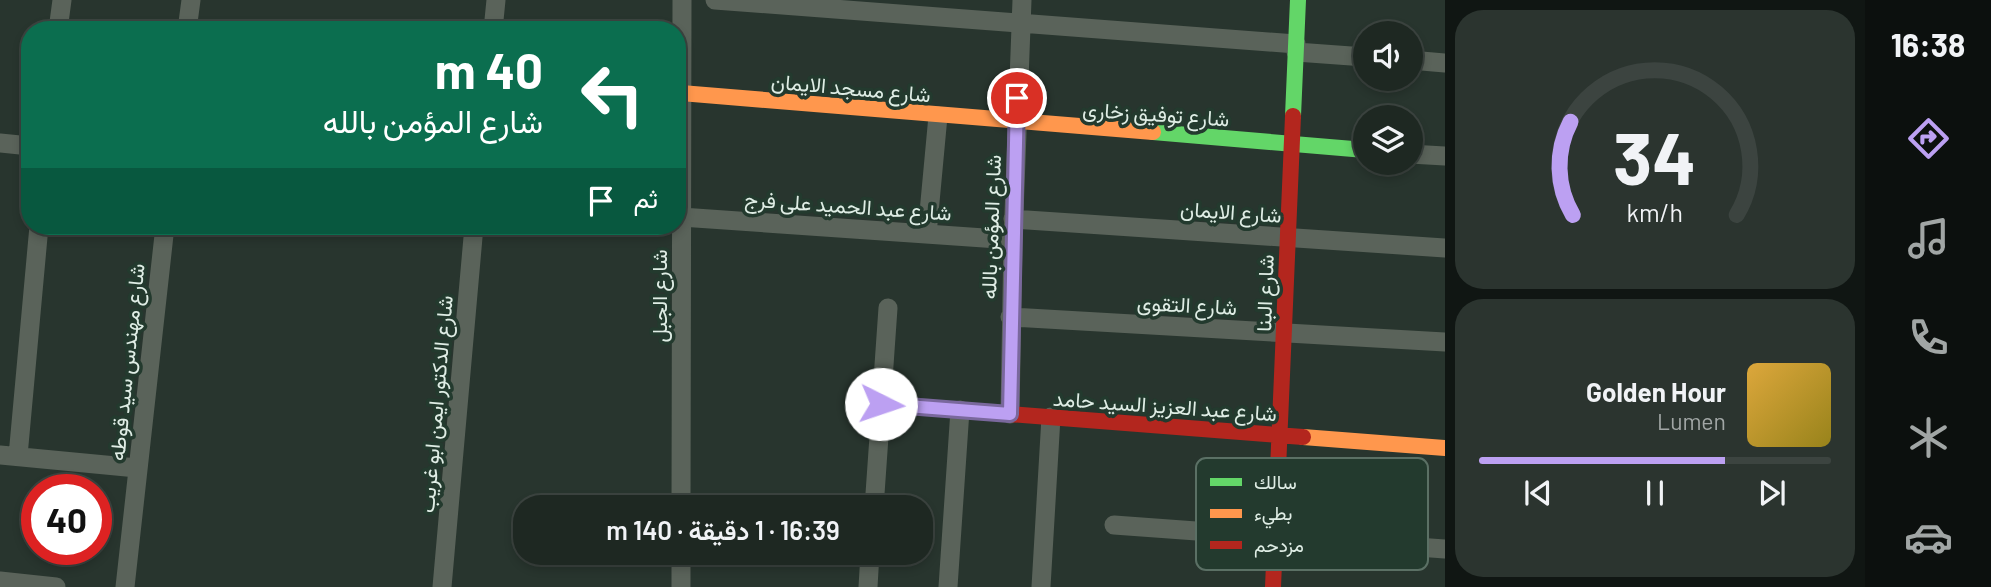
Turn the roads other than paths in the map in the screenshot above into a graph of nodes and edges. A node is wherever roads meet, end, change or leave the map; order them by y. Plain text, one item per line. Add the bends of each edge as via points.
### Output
1 (62, 0) edge
2 (191, 0) edge
3 (496, 0) edge
4 (682, 0) edge
5 (715, 0) edge
6 (1022, 0) edge
7 (1298, 0) edge
8 (59, 21) edge
9 (188, 21) edge
10 (494, 21) edge
11 (682, 21) edge
12 (1021, 23) junction
13 (1296, 48) junction
14 (1353, 55) edge
15 (1423, 61) edge
16 (1445, 63) edge
17 (686, 93) edge
18 (938, 116) junction
19 (1016, 123) junction
20 (0, 143) edge
21 (1292, 144) junction
22 (21, 145) edge
23 (1353, 149) edge
24 (1423, 155) edge
25 (1445, 156) edge
26 (686, 217) edge
27 (1013, 219) junction
28 (927, 234) junction
29 (38, 235) edge
30 (164, 235) edge
31 (473, 235) edge
32 (681, 235) edge
33 (1288, 238) junction
34 (1013, 240) junction
35 (1445, 248) edge
36 (888, 308) dead end
37 (1010, 317) junction
38 (1284, 333) junction
39 (1445, 342) edge
40 (881, 404) junction
41 (960, 410) junction
42 (1010, 414) junction
43 (1051, 417) junction
44 (1279, 435) junction
45 (1445, 448) edge
46 (9, 456) edge
47 (1278, 458) edge
48 (137, 468) junction
49 (681, 495) edge
50 (875, 495) edge
51 (1114, 525) dead end
52 (1196, 531) edge
53 (681, 565) edge
54 (869, 565) edge
55 (0, 581) edge
56 (56, 587) edge
57 (125, 587) edge
58 (442, 587) edge
59 (681, 587) edge
60 (868, 587) edge
61 (948, 587) edge
62 (1041, 587) edge

1 - 8 street
2 - 9 street
3 - 10 street
4 - 11 street, شارع الجبل
5 - 12 street
6 - 12 street, شارع المؤمن بالله
7 - 13 street, شارع البنا
12 - 13 street
12 - 19 street, شارع المؤمن بالله
13 - 14 street
13 - 21 street, شارع البنا
15 - 16 street
17 - 18 street, شارع مسجد الايمان
18 - 19 street, شارع مسجد الايمان
18 - 28 street
19 - 21 street, شارع توفيق زخارى
19 - 27 street, شارع المؤمن بالله
20 - 22 street
21 - 23 street, شارع توفيق زخارى
21 - 33 street, شارع البنا
24 - 25 street
26 - 28 street, شارع عبد الحميد على فرج
27 - 33 street, شارع الايمان
27 - 34 street, شارع المؤمن بالله
28 - 34 street, شارع عبد الحميد على فرج
29 - 46 street
30 - 48 street, شارع مهندس سيد قوطه
31 - 58 street, شارع الدكتور ايمن ابو غريب
32 - 49 street, شارع الجبل
33 - 35 street, شارع الايمان
33 - 38 street, شارع البنا
34 - 37 street, شارع المؤمن بالله
36 - 40 street
37 - 38 street, شارع التقوى
37 - 42 street, شارع المؤمن بالله
38 - 39 street, شارع التقوى
38 - 44 street, شارع البنا
40 - 41 street, شارع عبد العزيز السيد حامد
40 - 50 street
41 - 42 street, شارع عبد العزيز السيد حامد
41 - 61 street
42 - 43 street, شارع عبد العزيز السيد حامد
43 - 44 street, شارع عبد العزيز السيد حامد
43 - 62 street
44 - 45 street, شارع عبد العزيز السيد حامد
44 - 47 street, شارع البنا
46 - 48 street
48 - 57 street, شارع مهندس سيد قوطه
51 - 52 street
53 - 59 street
54 - 60 street
55 - 56 street

